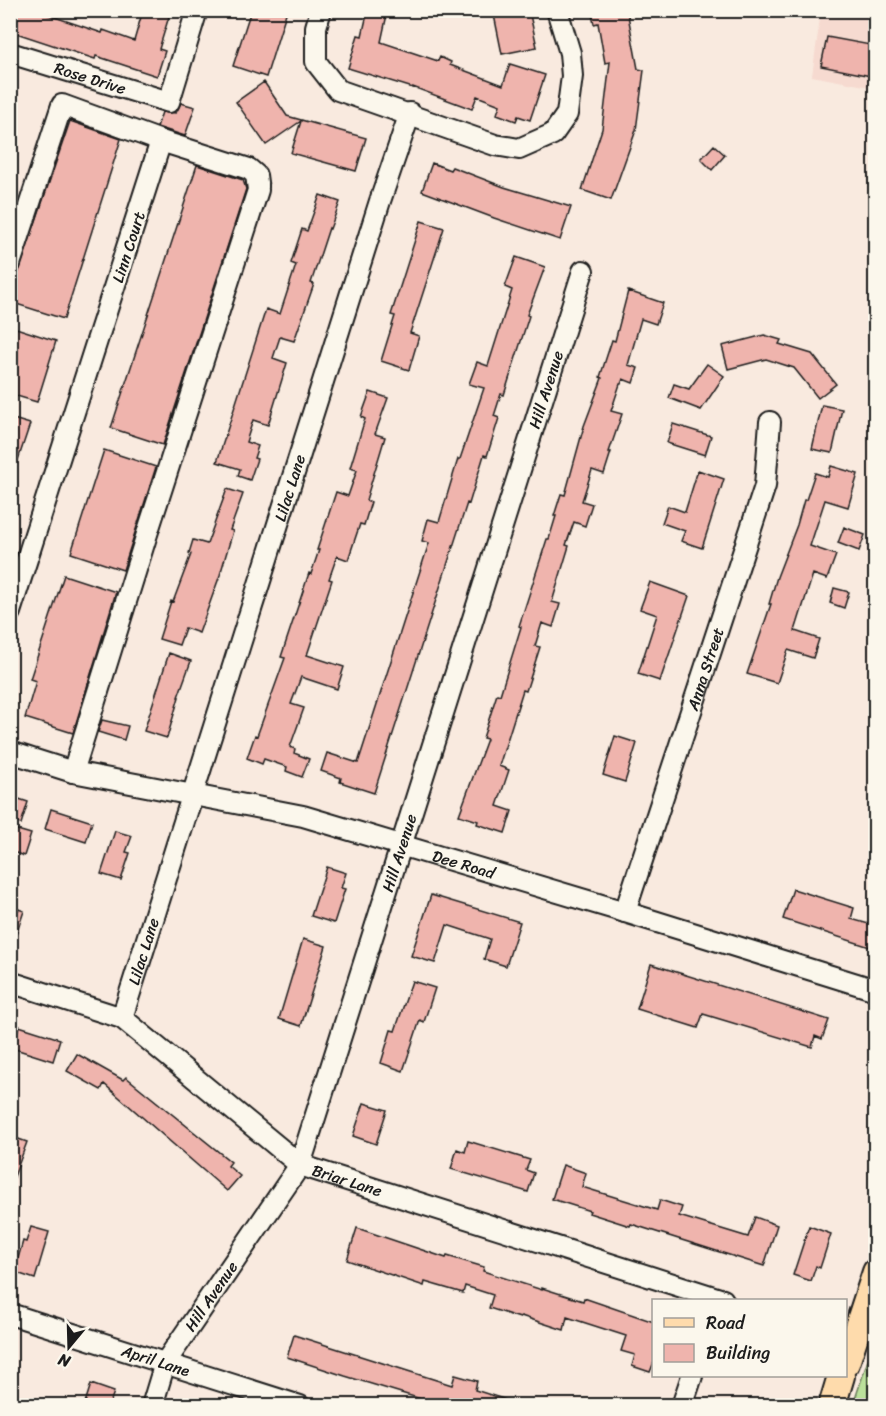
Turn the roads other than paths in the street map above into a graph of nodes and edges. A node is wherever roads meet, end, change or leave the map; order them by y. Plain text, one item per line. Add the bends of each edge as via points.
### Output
1 (197, 10) edge
2 (321, 10) edge
3 (557, 10) edge
4 (10, 53) edge
5 (410, 113) junction
6 (161, 141) junction
7 (10, 264) edge
8 (583, 271) dead end
9 (770, 422) dead end
10 (10, 612) edge
11 (10, 752) edge
12 (73, 772) junction
13 (192, 796) junction
14 (403, 844) junction
15 (625, 912) junction
16 (10, 982) edge
17 (876, 990) edge
18 (122, 1018) junction
19 (300, 1165) junction
20 (876, 1272) edge
21 (717, 1299) edge
22 (10, 1314) edge
23 (848, 1346) edge
24 (165, 1363) junction
25 (692, 1377) edge
26 (841, 1377) edge
27 (152, 1406) edge
28 (300, 1406) edge
29 (682, 1406) edge
30 (832, 1406) edge

1 - 4 street, Rose Drive via 169,102
2 - 5 street via 316,27 316,62 338,90
3 - 5 street via 570,53 572,76 567,114 553,134 519,149 495,145
5 - 13 street, Lilac Lane
6 - 7 street via 62,105
6 - 10 street, Linn Court
6 - 12 street via 249,169 256,175 258,190
8 - 14 street, Hill Avenue
9 - 15 street, Anna Street via 765,486
11 - 12 street, Dee Road
12 - 13 street, Dee Road
13 - 14 street, Dee Road via 303,816
13 - 18 street, Lilac Lane
14 - 15 street, Dee Road
14 - 19 street, Hill Avenue
15 - 17 street, Dee Road
16 - 18 street, Briar Lane
18 - 19 street, Briar Lane
19 - 21 street, Briar Lane
19 - 24 street, Hill Avenue
20 - 23 main road
22 - 24 street, April Lane
24 - 27 street, Hill Avenue
24 - 28 street, April Lane
25 - 29 street
26 - 30 main road

